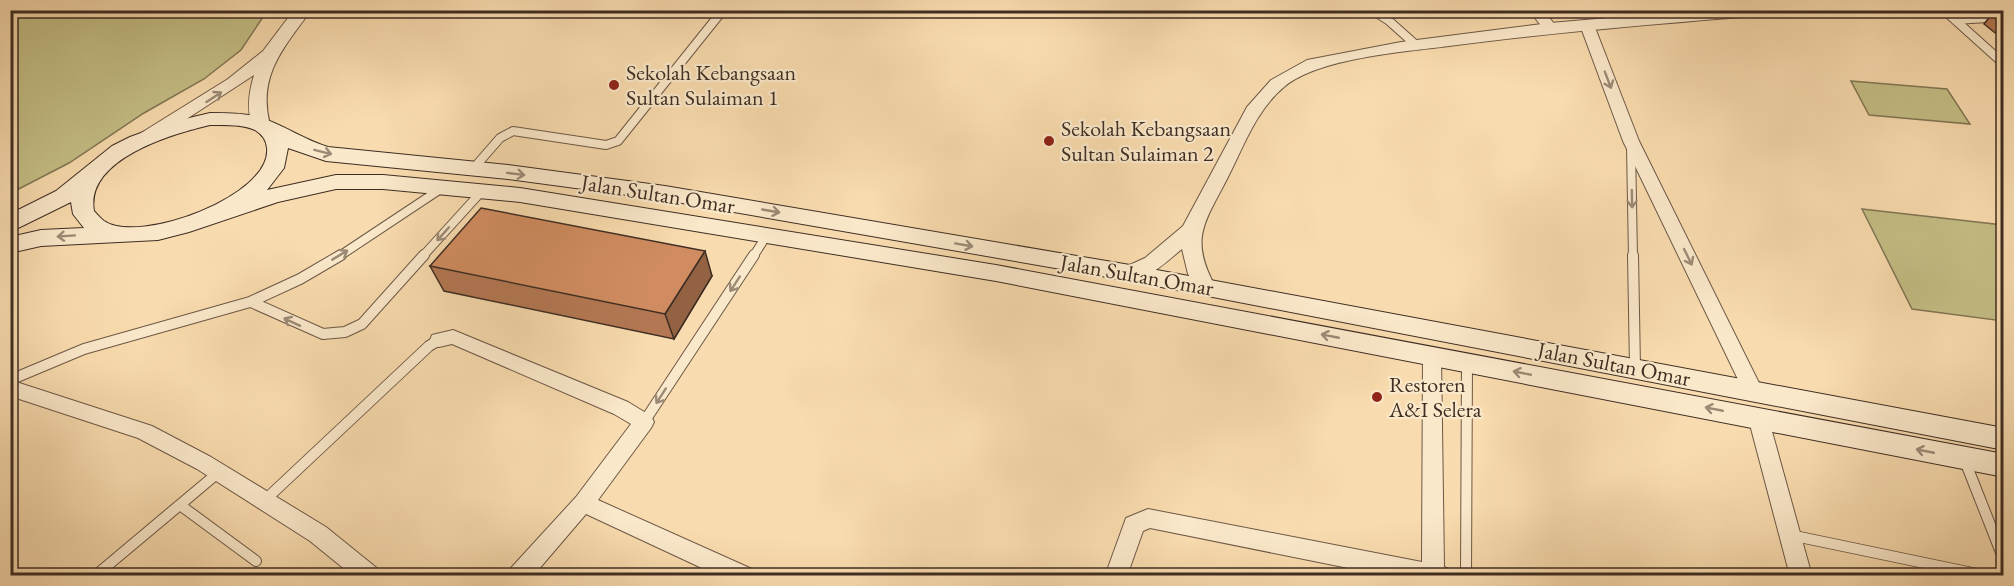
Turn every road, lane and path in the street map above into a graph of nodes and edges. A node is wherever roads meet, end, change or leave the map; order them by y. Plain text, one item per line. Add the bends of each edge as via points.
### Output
1 (303, 10) edge
2 (723, 10) edge
3 (1372, 10) edge
4 (1536, 10) edge
5 (1765, 10) edge
6 (1944, 10) edge
7 (2004, 17) edge
8 (1955, 20) junction
9 (1587, 25) junction
10 (1550, 28) junction
11 (1416, 45) junction
12 (269, 55) junction
13 (2004, 64) edge
14 (265, 127) junction
15 (146, 137) junction
16 (1631, 141) junction
17 (96, 172) junction
18 (477, 180) junction
19 (444, 186) junction
20 (223, 211) junction
21 (10, 224) edge
22 (1191, 230) junction
23 (122, 233) junction
24 (767, 235) junction
25 (10, 245) edge
26 (1130, 273) junction
27 (1206, 288) junction
28 (251, 302) junction
29 (439, 340) joint
30 (1432, 355) junction
31 (1467, 362) junction
32 (1635, 368) junction
33 (10, 380) edge
34 (10, 388) edge
35 (1753, 390) junction
36 (1758, 417) junction
37 (644, 422) junction
38 (2004, 439) edge
39 (1964, 458) junction
40 (2004, 466) edge
41 (219, 472) junction
42 (264, 501) junction
43 (583, 503) junction
44 (180, 505) junction
45 (1790, 535) junction
46 (2004, 560) edge
47 (256, 561) dead end
48 (1437, 575) edge
49 (95, 576) edge
50 (370, 576) edge
51 (518, 576) edge
52 (744, 576) edge
53 (1116, 576) edge
54 (1466, 576) edge
55 (1801, 576) edge
56 (1987, 576) edge

1 - 12 street
2 - 18 lane via 618,141 606,145 513,131 500,138
3 - 11 lane
4 - 10 street
5 - 9 street
6 - 8 lane
7 - 8 lane
8 - 13 lane
9 - 10 street
9 -> 16 street
10 - 11 street
11 - 22 street via 1313,64 1277,84 1253,111
12 - 14 street via 257,88 256,109
15 -> 12 street via 211,99
14 - 15 main road, Jalan Sultan Omar via 238,119 210,119
14 -> 18 main road, Jalan Sultan Omar via 298,145 326,154
14 - 20 main road via 278,142 278,158 268,176 249,195
15 - 17 main road, Jalan Sultan Omar
16 -> 32 lane
16 -> 35 street
17 - 21 main road via 64,196
17 - 23 main road via 84,193 83,212 104,230
18 - 19 main road
18 - 24 main road via 520,195
18 -> 26 main road, Jalan Sultan Omar via 665,193
18 -> 28 lane via 362,324 345,332 322,334
19 - 20 main road via 336,182
28 -> 19 lane via 328,262
20 - 23 main road via 182,227
22 - 26 street via 1152,263
22 - 27 street via 1196,273
23 -> 25 main road via 41,238
30 -> 24 main road via 996,273
24 -> 37 lane
26 - 27 main road, Jalan Sultan Omar
27 - 32 main road, Jalan Sultan Omar
28 - 33 lane via 191,322 92,346
29 - 37 street via 453,337 621,408
29 - 42 lane
30 - 31 main road
30 - 48 street
36 -> 31 main road
31 - 54 lane
32 - 35 main road, Jalan Sultan Omar
34 - 41 street via 145,432
35 - 38 main road, Jalan Sultan Omar
39 -> 36 main road
36 - 45 street
37 - 43 street
39 - 40 main road
39 - 46 lane
41 - 42 street
41 - 44 lane
42 - 50 street via 318,534
43 - 51 street
43 - 52 street
44 - 47 lane
44 - 49 lane
45 - 55 street
45 - 56 lane
48 - 53 street via 1148,518 1134,525

